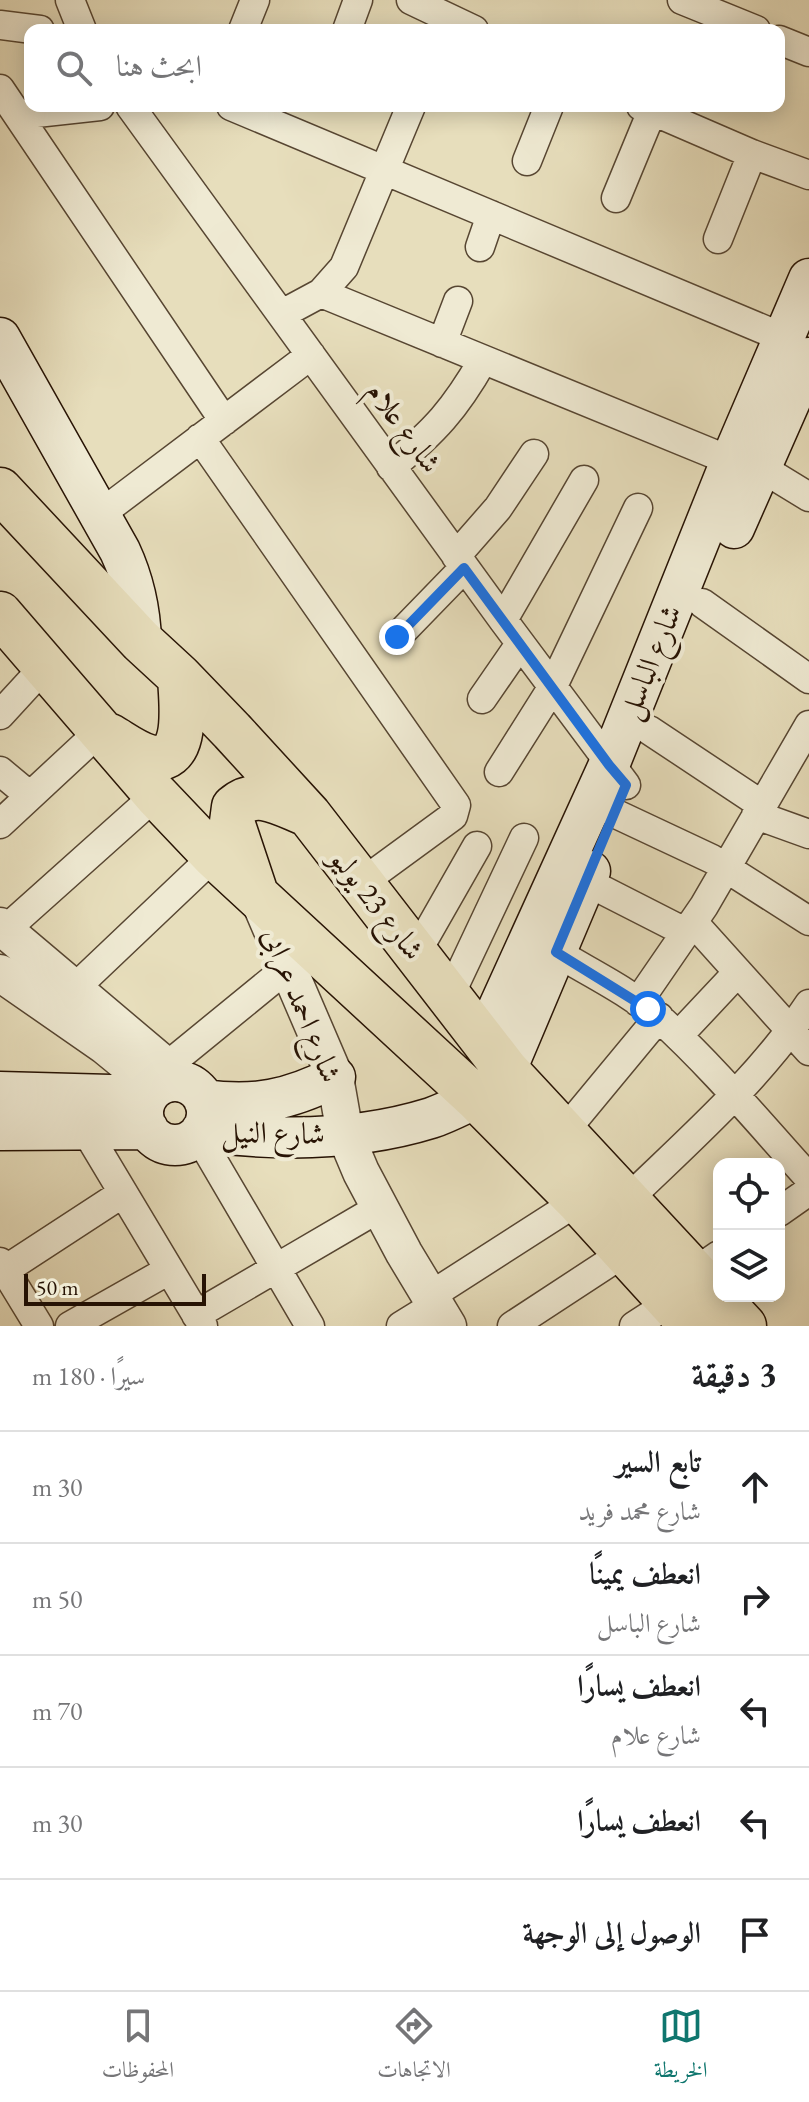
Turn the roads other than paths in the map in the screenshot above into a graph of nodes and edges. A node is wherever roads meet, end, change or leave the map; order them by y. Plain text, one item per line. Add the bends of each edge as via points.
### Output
1 (70, 0) edge
2 (255, 0) edge
3 (358, 0) edge
4 (411, 0) edge
5 (682, 0) edge
6 (449, 16) edge
7 (80, 24) edge
8 (245, 24) edge
9 (349, 24) edge
10 (741, 24) edge
11 (0, 25) edge
12 (24, 28) edge
13 (785, 42) edge
14 (809, 52) edge
15 (8, 106) edge
16 (134, 112) edge
17 (245, 112) edge
18 (408, 112) edge
19 (547, 112) edge
20 (646, 112) edge
21 (656, 112) edge
22 (752, 154) junction
23 (527, 161) dead end
24 (384, 170) junction
25 (809, 175) edge
26 (616, 198) dead end
27 (491, 215) junction
28 (718, 239) dead end
29 (480, 247) dead end
30 (807, 288) edge
31 (321, 293) junction
32 (458, 301) dead end
33 (282, 314) junction
34 (0, 338) edge
35 (442, 343) junction
36 (796, 348) edge
37 (311, 355) junction
38 (483, 360) junction
39 (224, 421) junction
40 (200, 438) junction
41 (534, 454) dead end
42 (746, 464) junction
43 (391, 467) junction
44 (584, 480) dead end
45 (0, 490) edge
46 (809, 497) edge
47 (638, 508) dead end
48 (99, 515) junction
49 (460, 562) junction
50 (702, 603) junction
51 (0, 614) edge
52 (503, 620) junction
53 (397, 637) dead end
54 (141, 641) junction
55 (520, 644) junction
56 (45, 666) junction
57 (180, 677) junction
58 (809, 679) edge
59 (552, 688) junction
60 (482, 699) dead end
61 (0, 715) edge
62 (809, 725) edge
63 (649, 730) junction
64 (100, 731) junction
65 (0, 771) edge
66 (499, 772) dead end
67 (616, 788) junction
68 (156, 795) junction
69 (30, 796) junction
70 (759, 810) junction
71 (309, 815) junction
72 (0, 824) edge
73 (809, 834) edge
74 (524, 838) dead end
75 (477, 846) dead end
76 (214, 856) junction
77 (726, 867) junction
78 (585, 881) junction
79 (360, 884) junction
80 (258, 898) junction
81 (809, 921) edge
82 (689, 927) junction
83 (3, 928) edge
84 (556, 952) junction
85 (416, 953) junction
86 (287, 968) junction
87 (738, 972) junction
88 (0, 973) edge
89 (75, 988) junction
90 (449, 997) junction
91 (809, 1004) edge
92 (658, 1019) junction
93 (113, 1036) junction
94 (800, 1041) edge
95 (489, 1070) junction
96 (335, 1077) junction
97 (0, 1092) edge
98 (735, 1095) junction
99 (176, 1104) junction
100 (85, 1129) junction
101 (0, 1130) edge
102 (563, 1133) junction
103 (345, 1134) junction
104 (809, 1178) edge
105 (809, 1191) edge
106 (123, 1193) junction
107 (578, 1201) junction
108 (626, 1201) junction
109 (379, 1208) junction
110 (785, 1208) edge
111 (625, 1252) junction
112 (276, 1269) junction
113 (169, 1270) junction
114 (4, 1274) edge
115 (694, 1289) edge
116 (438, 1309) edge
117 (200, 1320) edge
118 (39, 1326) edge
119 (70, 1326) edge
120 (310, 1326) edge
121 (401, 1326) edge
122 (512, 1326) edge
123 (634, 1326) edge
124 (744, 1326) edge

1 - 7 street
2 - 8 street
3 - 9 street
4 - 6 street
5 - 10 street
11 - 12 street
13 - 14 street
15 - 39 street
16 - 33 street, شارع علام
17 - 24 street
18 - 24 street
19 - 23 street
20 - 26 street
21 - 22 street
22 - 25 street
22 - 28 street
24 - 27 street
24 - 31 street via 344,267
27 - 29 street
27 - 36 street
30 - 36 main road, شارع الباسل
31 - 33 street
31 - 35 street
32 - 35 street
33 - 37 street, شارع علام
34 - 48 main road
35 - 38 street
36 - 42 main road, شارع الباسل
37 - 39 street
37 - 43 street, شارع علام
38 - 42 street
38 - 43 street via 440,424
39 - 40 street
40 - 48 street
40 - 79 street via 454,799 453,816
41 - 49 street
42 - 46 street
42 - 50 main road, شارع الباسل
42 - 67 main road, شارع الباسل
43 - 49 street, شارع علام
44 - 52 street
45 - 54 main road, شارع 23 يوليو
47 - 59 street
48 - 54 main road via 132,578
49 - 52 street, شارع علام
49 - 53 street
50 - 58 street
50 - 63 main road, شارع الباسل
51 - 56 main road, شارع 23 يوليو
52 - 55 street, شارع علام
54 - 57 main road, شارع 23 يوليو
55 - 59 street, شارع علام
55 - 60 street
56 - 61 street
56 - 64 main road, شارع 23 يوليو
57 - 64 main road via 181,729 174,750 152,758
57 - 71 main road, شارع 23 يوليو
59 - 66 street
59 - 67 street, شارع علام
62 - 70 street
63 - 67 main road, شارع الباسل
63 - 70 street
64 - 68 main road, شارع 23 يوليو
64 - 69 street
65 - 69 street
67 - 77 street
67 - 78 main road, شارع الباسل
67 - 95 main road, شارع الباسل
68 - 76 main road, شارع 23 يوليو
68 - 83 street
69 - 72 street
70 - 73 street
70 - 77 street
71 - 79 main road, شارع 23 يوليو
71 - 80 main road via 265,798 248,797 234,807 232,822
74 - 90 street
75 - 85 street
76 - 80 main road, شارع 23 يوليو
76 - 89 street
77 - 81 street
77 - 82 street
78 - 82 street
78 - 84 main road, شارع الباسل
79 - 85 main road, شارع 23 يوليو
80 - 86 street, شارع احمد عرابى
80 - 95 main road, شارع 23 يوليو
82 - 87 street
82 - 92 street
83 - 89 street
84 - 92 street
84 - 95 main road, شارع الباسل
85 - 90 main road, شارع 23 يوليو
86 - 96 street, شارع احمد عرابى
86 - 99 street
87 - 92 street
87 - 94 street
88 - 93 street
89 - 93 street
90 - 95 main road, شارع 23 يوليو
91 - 94 street
92 - 98 street
92 - 102 street
93 - 99 street via 140,1074
94 - 98 street
95 - 102 main road, شارع 23 يوليو
95 - 103 main road, شارع النيل via 432,1118
95 - 107 main road, شارع 23 يوليو
96 - 99 main road, شارع النيل via 267,1102
96 - 103 street, شارع احمد عرابى
97 - 99 main road, شارع النيل
98 - 104 street
98 - 108 street
99 - 100 main road, شارع النيل
99 - 103 main road, شارع النيل via 273,1138
99 - 112 street
100 - 101 main road, شارع النيل
100 - 106 street
102 - 108 main road, شارع 23 يوليو
103 - 109 street, شارع احمد عرابى
105 - 110 street
106 - 113 street
106 - 114 street
107 - 111 main road, شارع 23 يوليو
107 - 116 street
108 - 115 main road, شارع 23 يوليو
109 - 112 street
109 - 116 street, شارع احمد عرابى
111 - 115 main road, شارع 23 يوليو
111 - 122 street
112 - 117 street
112 - 120 street
113 - 117 street
113 - 119 street
114 - 118 street
115 - 123 street
115 - 124 main road, شارع 23 يوليو
116 - 121 street

